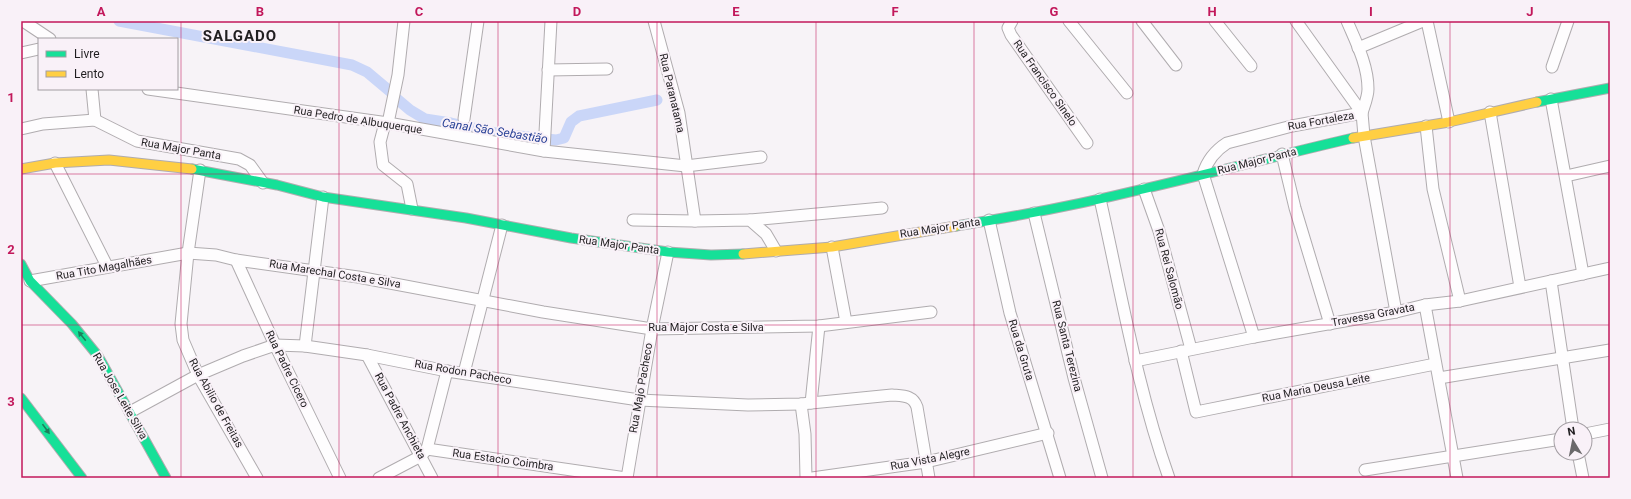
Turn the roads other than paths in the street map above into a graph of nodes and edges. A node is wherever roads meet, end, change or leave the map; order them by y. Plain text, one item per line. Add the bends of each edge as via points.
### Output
1 (23, 21) edge
2 (404, 21) edge
3 (478, 21) edge
4 (551, 21) edge
5 (654, 21) edge
6 (1070, 21) edge
7 (1142, 21) edge
8 (1215, 21) edge
9 (1296, 21) edge
10 (1347, 21) edge
11 (1423, 21) edge
12 (1427, 21) edge
13 (1568, 21) edge
14 (1011, 22) edge
15 (48, 38) edge
16 (1358, 48) junction
17 (38, 50) edge
18 (21, 53) edge
19 (1176, 65) dead end
20 (1251, 66) dead end
21 (1552, 67) dead end
22 (607, 69) dead end
23 (548, 70) junction
24 (1610, 88) edge
25 (92, 90) edge
26 (155, 90) edge
27 (1127, 93) dead end
28 (1551, 99) junction
29 (1490, 112) junction
30 (1362, 113) junction
31 (464, 119) dead end
32 (95, 120) junction
33 (1449, 122) junction
34 (386, 123) junction
35 (1426, 126) junction
36 (21, 129) edge
37 (1364, 136) junction
38 (544, 142) junction
39 (1087, 142) dead end
40 (1282, 154) junction
41 (761, 157) dead end
42 (55, 164) junction
43 (686, 166) junction
44 (1610, 166) edge
45 (21, 169) edge
46 (200, 170) junction
47 (1203, 174) junction
48 (1566, 176) junction
49 (263, 183) junction
50 (1144, 189) junction
51 (323, 197) junction
52 (1100, 199) junction
53 (882, 208) dead end
54 (412, 209) junction
55 (1034, 213) junction
56 (633, 220) dead end
57 (695, 220) junction
58 (750, 220) junction
59 (989, 220) junction
60 (502, 225) junction
61 (832, 246) junction
62 (776, 251) junction
63 (668, 252) junction
64 (188, 253) junction
65 (236, 260) junction
66 (21, 264) edge
67 (107, 266) junction
68 (1610, 268) edge
69 (313, 271) junction
70 (1583, 274) junction
71 (1551, 281) junction
72 (26, 284) edge
73 (1520, 287) junction
74 (482, 300) junction
75 (1460, 300) junction
76 (1425, 305) junction
77 (931, 312) dead end
78 (1396, 312) junction
79 (846, 322) junction
80 (1330, 324) junction
81 (819, 326) junction
82 (652, 329) junction
83 (1254, 337) junction
84 (275, 345) junction
85 (305, 346) junction
86 (1186, 350) junction
87 (1610, 350) edge
88 (367, 354) junction
89 (1564, 358) junction
90 (1135, 361) junction
91 (1435, 364) junction
92 (448, 371) junction
93 (464, 373) junction
94 (198, 375) junction
95 (1439, 378) junction
96 (21, 398) edge
97 (639, 400) junction
98 (806, 404) junction
99 (130, 412) junction
100 (1196, 412) joint
101 (1572, 421) edge
102 (1610, 429) edge
103 (1593, 432) edge
104 (1048, 433) junction
105 (1553, 440) edge
106 (424, 452) junction
107 (1454, 456) junction
108 (1580, 461) edge
109 (926, 462) junction
110 (1366, 470) dead end
111 (82, 478) edge
112 (166, 478) edge
113 (257, 478) edge
114 (340, 478) edge
115 (379, 478) edge
116 (432, 478) edge
117 (626, 478) edge
118 (806, 478) edge
119 (812, 478) edge
120 (929, 478) edge
121 (1060, 478) edge
122 (1102, 478) edge
123 (1169, 478) edge
124 (1457, 478) edge
125 (1583, 478) edge

1 - 15 street
2 - 34 street via 398,75
3 - 31 street
4 - 23 street
5 - 43 street, Rua Paranatama via 679,113
6 - 27 street
7 - 19 street
8 - 20 street
9 - 30 street
10 - 16 street, Rua Fortaleza
11 - 16 street
12 - 33 street
13 - 21 street
14 - 39 street, Rua Francisco Sinelo via 1008,28 1011,35
16 - 30 street, Rua Fortaleza via 1364,64 1368,90
17 - 18 street
22 - 23 street
23 - 38 street
24 - 28 street, Rua Major Panta
25 - 32 street
26 - 34 street, Rua Pedro de Albuquerque
28 - 29 street, Rua Major Panta
28 - 48 street
29 - 33 street, Rua Major Panta
29 - 73 street
30 - 37 street
30 - 47 street, Rua Fortaleza via 1292,126 1227,143 1218,149
32 - 36 street via 43,124
32 - 49 street, Rua Major Panta via 137,141 239,159 250,165
33 - 35 street, Rua Major Panta
34 - 38 street, Rua Pedro de Albuquerque
34 - 54 street via 380,142 383,165 407,184
35 - 37 street, Rua Major Panta
35 - 75 street via 1433,189
37 - 40 street, Rua Major Panta
37 - 78 street
38 - 43 street, Rua Pedro de Albuquerque
40 - 47 street, Rua Major Panta
40 - 80 street via 1295,208
41 - 43 street, Rua Pedro de Albuquerque
42 - 45 street, Rua Major Panta
42 - 46 street, Rua Major Panta via 109,160
42 - 67 street
43 - 57 street, Rua Paranatama
44 - 48 street
46 - 49 street, Rua Major Panta
46 - 64 street, Rua Abilio de Freitas
47 - 50 street, Rua Major Panta
47 - 83 street
48 - 70 street
49 - 51 street, Rua Major Panta
50 - 52 street, Rua Major Panta
50 - 86 street, Rua Rei Salomão via 1159,230
51 - 54 street, Rua Major Panta
51 - 69 street
52 - 55 street, Rua Major Panta
52 - 90 street
53 - 58 street
54 - 60 street, Rua Major Panta
55 - 59 street, Rua Major Panta
55 - 122 street, Rua Santa Terezina via 1074,378
56 - 57 street
57 - 58 street
58 - 62 street via 766,234
59 - 61 street, Rua Major Panta
59 - 104 street, Rua da Gruta via 1010,313
60 - 63 street, Rua Major Panta
60 - 74 street
61 - 62 street, Rua Major Panta
61 - 79 street
62 - 63 street, Rua Major Panta via 711,255
63 - 82 street, Rua Majo Pacheco
64 - 65 street, Rua Marechal Costa e Silva via 216,255
64 - 67 street, Rua Tito Magalhães
64 - 94 street, Rua Abilio de Freitas via 181,324 183,340
65 - 69 street, Rua Marechal Costa e Silva
65 - 84 street, Rua Padre Cicero
66 - 72 street, Rua Jose Leite Silva
67 - 72 street, Rua Tito Magalhães
68 - 70 street, Travessa Gravata
69 - 74 street, Rua Marechal Costa e Silva
69 - 85 street
70 - 71 street, Travessa Gravata
71 - 73 street, Travessa Gravata
71 - 89 street
99 -> 72 street, Rua Jose Leite Silva via 98,356 72,324
73 - 75 street, Travessa Gravata
74 - 82 street, Rua Major Costa e Silva
74 - 93 street
75 - 76 street, Travessa Gravata
76 - 78 street, Travessa Gravata
76 - 91 street
77 - 79 street, Rua Major Costa e Silva
78 - 80 street, Travessa Gravata
79 - 81 street, Rua Major Costa e Silva
80 - 83 street, Travessa Gravata
81 - 82 street, Rua Major Costa e Silva
81 - 98 street
82 - 97 street, Rua Majo Pacheco
83 - 86 street, Travessa Gravata
84 - 85 street, Rua Rodon Pacheco
84 - 94 street, Rua Rodon Pacheco
84 - 114 street, Rua Padre Cicero
85 - 88 street, Rua Rodon Pacheco
86 - 90 street, Travessa Gravata
86 - 100 street, Rua Rei Salomão
87 - 89 street
88 - 92 street, Rua Rodon Pacheco
88 - 106 street, Rua Padre Anchieta
89 - 95 street
89 - 101 street
90 - 123 street
91 - 95 street
91 - 100 street, Rua Maria Deusa Leite
92 - 93 street, Rua Rodon Pacheco
92 - 106 street
93 - 97 street, Rua Rodon Pacheco
94 - 99 street, Rua Rodon Pacheco
94 - 113 street, Rua Abilio de Freitas
95 - 107 street
96 -> 111 street
97 - 98 street, Rua Rodon Pacheco via 748,405
97 - 117 street, Rua Majo Pacheco
98 - 109 street via 892,395 907,396 915,403
98 - 118 street
99 - 112 street, Rua Jose Leite Silva
102 - 103 street
104 - 109 street, Rua Vista Alegre
104 - 121 street, Rua da Gruta
105 - 107 street
106 - 115 street
106 - 116 street, Rua Padre Anchieta
106 - 117 street, Rua Estacio Coimbra
107 - 110 street
107 - 124 street
108 - 125 street
109 - 119 street, Rua Vista Alegre
109 - 120 street

